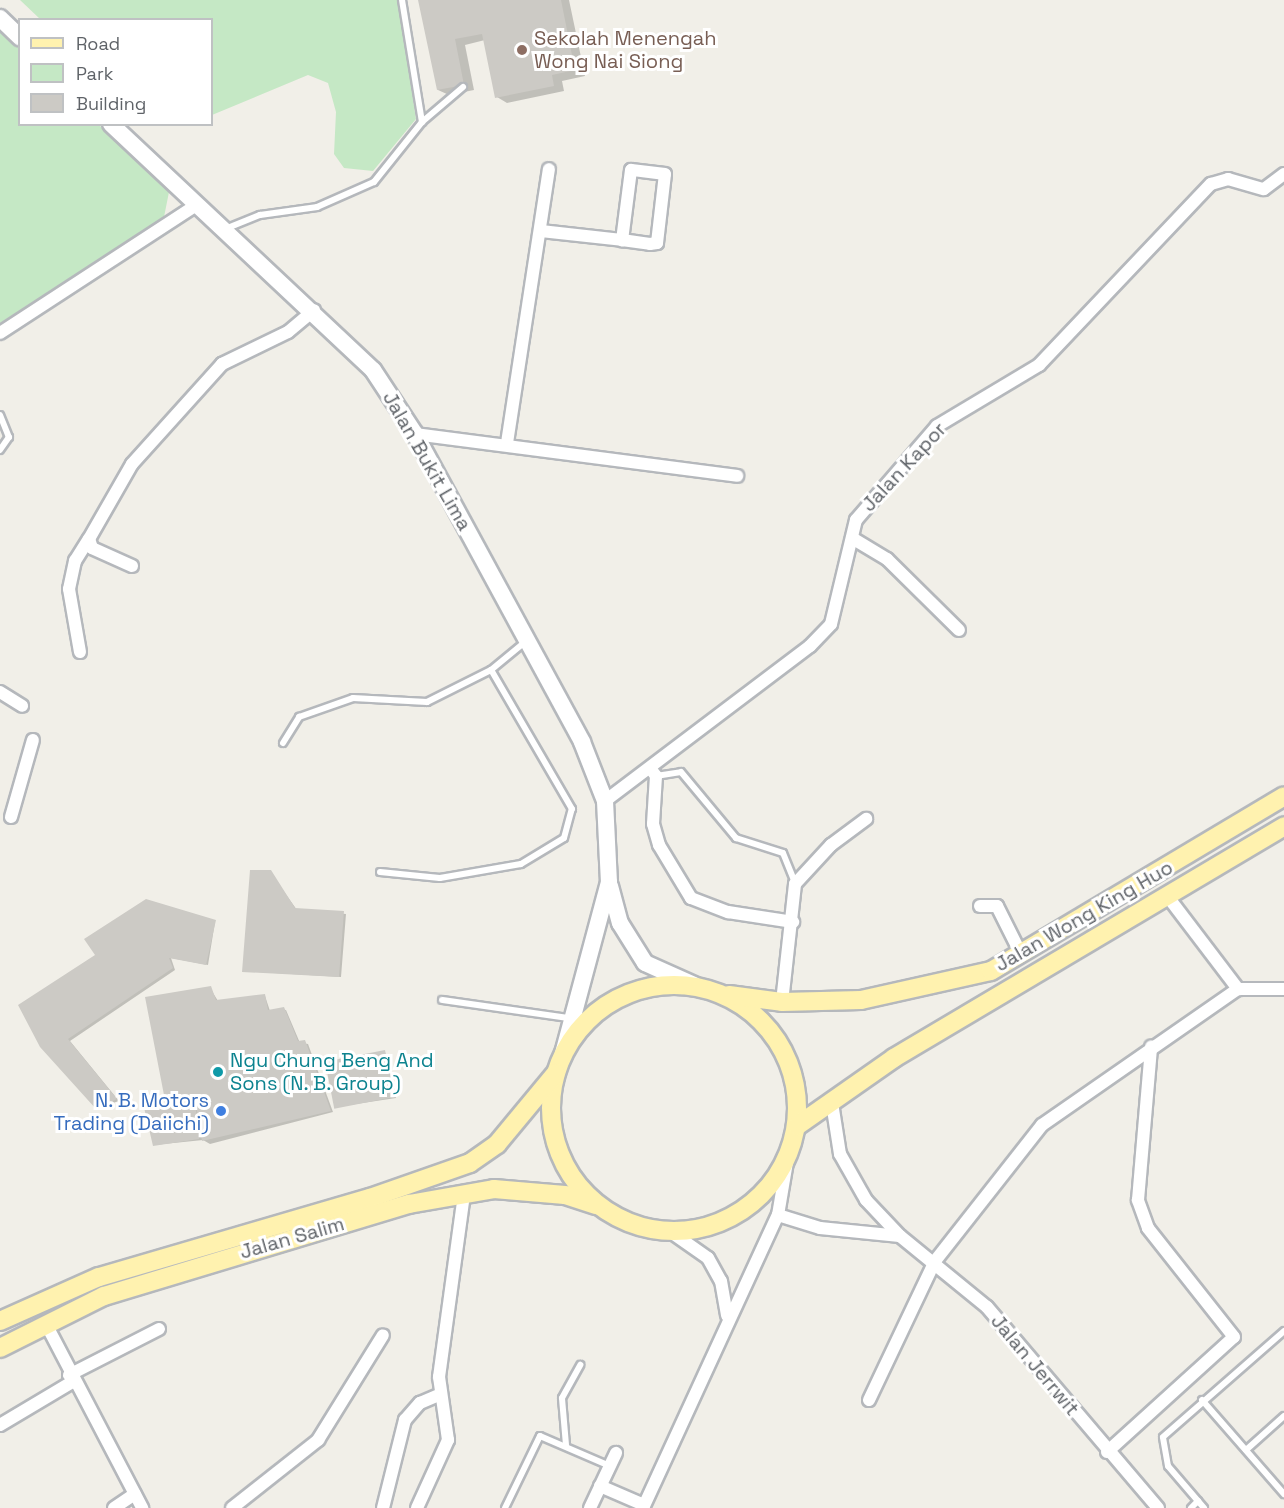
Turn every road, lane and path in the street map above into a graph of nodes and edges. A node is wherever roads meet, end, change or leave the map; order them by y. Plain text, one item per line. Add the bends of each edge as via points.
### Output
1 (402, 0) edge
2 (0, 18) edge
3 (18, 35) edge
4 (463, 87) dead end
5 (422, 122) junction
6 (113, 126) edge
7 (549, 169) dead end
8 (1284, 174) edge
9 (195, 206) junction
10 (225, 229) junction
11 (541, 231) junction
12 (622, 240) junction
13 (314, 310) junction
14 (0, 333) edge
15 (0, 415) edge
16 (415, 434) junction
17 (507, 443) junction
18 (0, 450) edge
19 (736, 476) dead end
20 (852, 538) junction
21 (89, 539) junction
22 (132, 566) dead end
23 (959, 630) dead end
24 (526, 642) junction
25 (80, 652) dead end
26 (491, 670) junction
27 (0, 692) edge
28 (22, 706) dead end
29 (33, 740) dead end
30 (283, 743) dead end
31 (653, 772) junction
32 (1284, 796) edge
33 (605, 801) junction
34 (11, 817) dead end
35 (866, 819) dead end
36 (1284, 826) edge
37 (380, 872) dead end
38 (609, 882) junction
39 (795, 884) junction
40 (1168, 897) junction
41 (980, 906) dead end
42 (793, 922) junction
43 (1022, 954) junction
44 (694, 985) junction
45 (1284, 988) edge
46 (1238, 989) junction
47 (724, 994) junction
48 (442, 1000) dead end
49 (782, 1002) junction
50 (569, 1018) junction
51 (1151, 1047) junction
52 (559, 1064) junction
53 (832, 1103) junction
54 (797, 1126) junction
55 (789, 1155) junction
56 (464, 1194) junction
57 (598, 1205) junction
58 (778, 1215) junction
59 (671, 1232) junction
60 (900, 1236) junction
61 (934, 1261) junction
62 (727, 1319) junction
63 (0, 1321) edge
64 (46, 1324) junction
65 (159, 1329) dead end
66 (1284, 1331) edge
67 (383, 1335) dead end
68 (0, 1348) edge
69 (580, 1365) dead end
70 (70, 1379) junction
71 (439, 1395) junction
72 (869, 1400) dead end
73 (1202, 1400) junction
74 (1284, 1416) edge
75 (0, 1425) edge
76 (566, 1445) junction
77 (1246, 1450) junction
78 (1107, 1452) junction
79 (616, 1453) dead end
80 (610, 1466) junction
81 (600, 1486) junction
82 (135, 1494) junction
83 (1284, 1494) edge
84 (1198, 1502) junction
85 (643, 1507) edge
86 (114, 1508) edge
87 (142, 1508) edge
88 (232, 1508) edge
89 (383, 1508) edge
90 (417, 1508) edge
91 (505, 1508) edge
92 (590, 1508) edge
93 (1158, 1508) edge
94 (1191, 1508) edge
95 (1204, 1508) edge

1 - 5 lane
2 - 3 main road
4 - 5 lane
5 - 10 lane via 374,182 317,207 260,215
6 - 9 main road, Jalan Bukit Lima
7 - 11 street
8 - 20 street, Jalan Kapor via 1264,189 1228,179 1211,184 1039,365 937,426 864,507
9 - 10 main road, Jalan Bukit Lima
9 - 14 street
10 - 13 main road, Jalan Bukit Lima
11 - 12 street
11 - 17 street
12 - 12 street via 657,243 661,238 665,174 631,170
13 - 16 main road, Jalan Bukit Lima via 373,370
13 - 21 street via 288,332 232,359 203,381 132,464
15 - 18 lane via 9,437
16 - 17 street
16 - 24 main road, Jalan Bukit Lima
17 - 19 street
20 - 23 street via 887,559
20 - 31 street, Jalan Kapor via 831,624 810,646
21 - 22 street via 92,548
21 - 25 street via 75,561 69,589
24 - 26 lane
24 - 33 main road, Jalan Bukit Lima via 563,704
26 - 30 lane via 427,702 353,698 299,717
26 - 37 lane via 572,809 564,838 520,864 440,878
27 - 28 street
29 - 34 street
31 - 33 street, Jalan Kapor
31 - 39 lane via 681,772 736,838 783,853
31 - 42 street via 653,824 668,864 691,898 728,912
32 - 43 main road, Jalan Wong King Huo
33 - 38 main road, Jalan Bukit Lima
35 - 39 street
36 - 40 main road, Jalan Wong King Huo
38 - 44 main road via 631,945 645,963
38 - 50 main road
39 - 42 street
40 - 46 street
40 - 53 main road, Jalan Wong King Huo via 894,1058
41 - 43 street via 997,906
42 - 49 street
43 - 49 main road, Jalan Wong King Huo via 991,971 906,994
44 - 47 main road
44 - 52 main road via 630,992 578,1030
45 - 46 street
46 - 51 street
47 - 49 main road, Jalan Wong King Huo
47 - 54 main road via 758,1016 783,1047 796,1086
48 - 50 lane
50 - 52 main road
51 - 61 street via 1042,1125
51 - 78 street via 1138,1200 1148,1228 1234,1337
52 - 57 main road via 551,1108 556,1145 572,1178
52 - 63 main road, Jalan Salim via 497,1144 471,1163 370,1198 99,1277
53 - 54 main road, Jalan Wong King Huo
53 - 60 street, Jalan Jerrwit via 840,1154 852,1180
54 - 55 main road
55 - 58 street
55 - 59 main road via 774,1181 745,1209 701,1229
56 - 57 main road, Jalan Salim via 529,1191
56 - 64 main road, Jalan Salim via 409,1203 176,1271 104,1296
56 - 71 street
57 - 59 main road via 637,1226
58 - 60 street via 820,1228
58 - 62 street
59 - 62 street via 708,1258 727,1300
60 - 61 street, Jalan Jerrwit
61 - 72 street
61 - 78 street, Jalan Jerrwit via 1018,1341
62 - 85 street
64 - 68 main road, Jalan Salim
64 - 70 street
65 - 70 street
66 - 73 lane
67 - 88 street via 318,1440
69 - 76 lane via 562,1398
70 - 75 street
70 - 82 street
71 - 89 street via 420,1403 405,1420
71 - 90 street via 448,1440
73 - 77 lane
73 - 84 lane via 1166,1432 1162,1449 1168,1466
74 - 77 lane
76 - 80 lane
76 - 91 lane via 543,1435 537,1438
77 - 83 lane
78 - 93 street, Jalan Jerrwit
79 - 80 street
80 - 81 street
81 - 85 street
81 - 92 street
82 - 86 street
82 - 87 street
84 - 94 lane
84 - 95 lane

